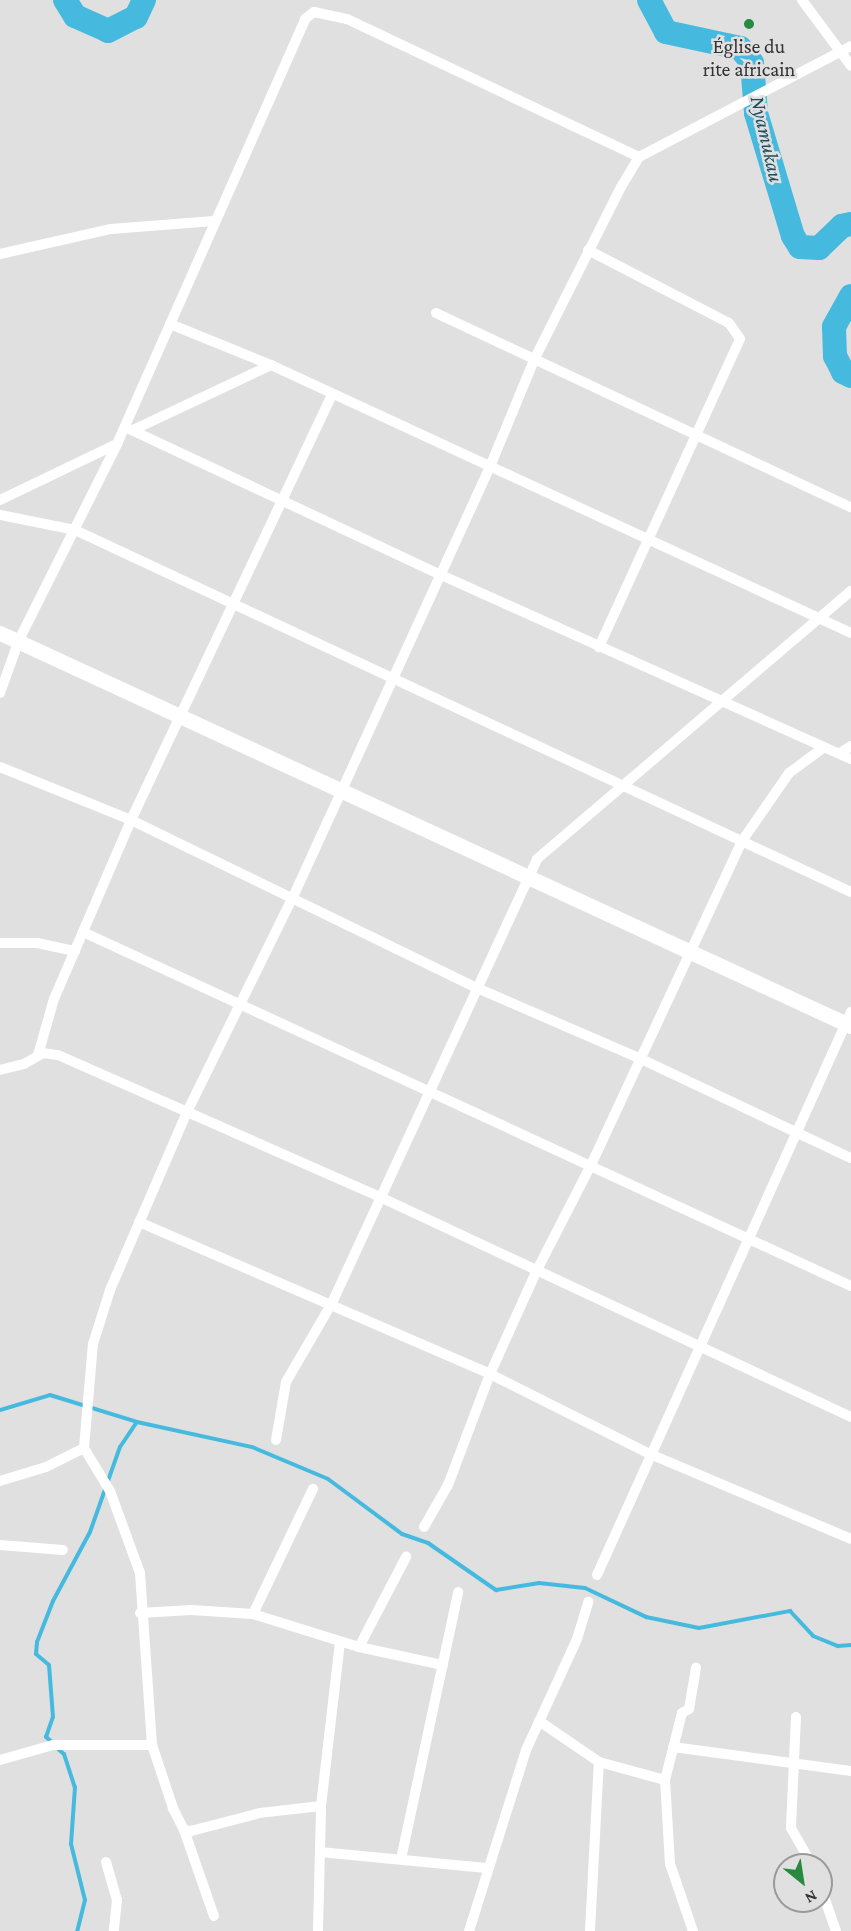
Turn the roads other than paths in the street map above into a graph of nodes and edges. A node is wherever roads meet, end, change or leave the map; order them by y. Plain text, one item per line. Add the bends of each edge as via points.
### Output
1 (802, 0) edge
2 (851, 46) edge
3 (838, 52) junction
4 (851, 66) edge
5 (639, 157) junction
6 (213, 220) junction
7 (588, 250) junction
8 (0, 254) edge
9 (436, 313) dead end
10 (170, 324) junction
11 (535, 358) junction
12 (271, 365) junction
13 (331, 396) junction
14 (129, 429) junction
15 (696, 436) junction
16 (117, 444) junction
17 (489, 469) junction
18 (0, 500) edge
19 (281, 501) junction
20 (851, 507) edge
21 (0, 515) edge
22 (75, 530) junction
23 (649, 540) junction
24 (439, 574) junction
25 (851, 591) edge
26 (231, 604) junction
27 (818, 618) junction
28 (0, 633) edge
29 (851, 633) edge
30 (19, 640) junction
31 (599, 647) junction
32 (391, 680) junction
33 (0, 693) edge
34 (722, 700) junction
35 (182, 716) junction
36 (851, 746) edge
37 (823, 748) junction
38 (840, 753) junction
39 (851, 759) edge
40 (0, 767) edge
41 (626, 787) junction
42 (340, 788) junction
43 (131, 820) junction
44 (742, 841) junction
45 (529, 875) junction
46 (851, 892) edge
47 (293, 897) junction
48 (83, 932) junction
49 (0, 943) edge
50 (75, 951) junction
51 (690, 952) junction
52 (477, 988) junction
53 (242, 1007) junction
54 (849, 1021) edge
55 (38, 1054) junction
56 (639, 1058) junction
57 (0, 1070) edge
58 (431, 1092) junction
59 (188, 1110) junction
60 (798, 1134) junction
61 (851, 1158) edge
62 (591, 1165) junction
63 (380, 1197) junction
64 (139, 1221) junction
65 (750, 1239) junction
66 (536, 1272) junction
67 (851, 1286) edge
68 (332, 1302) junction
69 (700, 1345) junction
70 (490, 1374) junction
71 (851, 1417) edge
72 (276, 1440) dead end
73 (84, 1448) junction
74 (650, 1454) junction
75 (0, 1480) edge
76 (313, 1489) dead end
77 (424, 1527) dead end
78 (851, 1539) edge
79 (0, 1545) edge
80 (63, 1550) dead end
81 (406, 1557) dead end
82 (597, 1575) dead end
83 (458, 1592) dead end
84 (588, 1602) dead end
85 (140, 1613) junction
86 (253, 1614) junction
87 (340, 1642) junction
88 (359, 1647) junction
89 (443, 1665) junction
90 (696, 1668) dead end
91 (796, 1717) dead end
92 (539, 1721) junction
93 (152, 1745) junction
94 (673, 1747) junction
95 (0, 1760) edge
96 (599, 1762) junction
97 (793, 1766) junction
98 (851, 1771) edge
99 (665, 1780) junction
100 (321, 1806) junction
101 (184, 1830) junction
102 (320, 1852) junction
103 (805, 1853) edge
104 (401, 1859) junction
105 (106, 1862) dead end
106 (486, 1868) junction
107 (830, 1913) edge
108 (214, 1916) dead end
109 (114, 1931) edge
110 (318, 1931) edge
111 (469, 1931) edge
112 (590, 1931) edge
113 (693, 1931) edge
114 (836, 1931) edge

1 - 3 street
2 - 3 street
3 - 4 street
3 - 5 street
5 - 6 street via 347,20 314,12 305,19 276,92
5 - 7 street
6 - 8 street via 111,229
6 - 10 street
7 - 11 street
7 - 15 street via 729,323 740,339
9 - 11 street
10 - 12 street
10 - 14 street
11 - 15 street
11 - 17 street
12 - 13 street
12 - 14 street
13 - 17 street
13 - 19 street
14 - 16 street
14 - 19 street
15 - 20 street
15 - 23 street
16 - 18 street
16 - 22 street
17 - 23 street
17 - 24 street
19 - 24 street
19 - 26 street
21 - 22 street
22 - 26 street
22 - 30 street
23 - 27 street
23 - 31 street
24 - 31 street
24 - 32 street
25 - 27 street
26 - 32 street
26 - 35 street
27 - 29 street
27 - 34 street
28 - 30 street
30 - 33 street
30 - 35 street
31 - 34 street
32 - 41 street
32 - 42 street
34 - 37 street
34 - 41 street
35 - 42 street
35 - 43 street
36 - 38 street
37 - 38 street
37 - 44 street via 789,773
38 - 39 street
40 - 43 street
41 - 44 street
41 - 45 street via 537,859
42 - 45 street
42 - 47 street
43 - 47 street
43 - 48 street
44 - 46 street
44 - 51 street
45 - 51 street
45 - 52 street
47 - 52 street
47 - 53 street
48 - 50 street
48 - 53 street
49 - 50 street via 37,943
50 - 55 street via 54,999
51 - 54 street
51 - 56 street
52 - 56 street
52 - 58 street
53 - 58 street
53 - 59 street
54 - 60 street
55 - 57 street via 24,1064
55 - 59 street via 58,1055
56 - 60 street
56 - 62 street
58 - 62 street
58 - 63 street
59 - 63 street
59 - 64 street
60 - 61 street
60 - 65 street
62 - 65 street
62 - 66 street
63 - 66 street
63 - 68 street
64 - 68 street
64 - 73 street via 93,1344
65 - 67 street
65 - 69 street
66 - 69 street
66 - 70 street
68 - 70 street
68 - 72 street via 286,1382
69 - 71 street
69 - 74 street
70 - 74 street
70 - 77 street via 448,1485
73 - 75 street via 46,1467
73 - 85 street via 110,1491 127,1532 140,1573
74 - 78 street
74 - 82 street
76 - 86 street
79 - 80 street
81 - 88 street
83 - 89 street
84 - 92 street via 577,1639
85 - 86 street via 191,1610
85 - 93 street
86 - 87 street
87 - 88 street
87 - 100 street
88 - 89 street
89 - 104 street
90 - 94 street via 689,1709 682,1713
91 - 97 street
92 - 96 street
92 - 106 street
93 - 95 street via 53,1745
93 - 101 street
94 - 97 street
94 - 99 street
96 - 99 street
96 - 112 street
97 - 98 street
97 - 103 street via 791,1828
99 - 113 street via 670,1864
100 - 101 street via 260,1813
100 - 102 street
101 - 108 street
102 - 104 street
102 - 110 street
104 - 106 street
105 - 109 street via 117,1900
106 - 111 street
107 - 114 street

